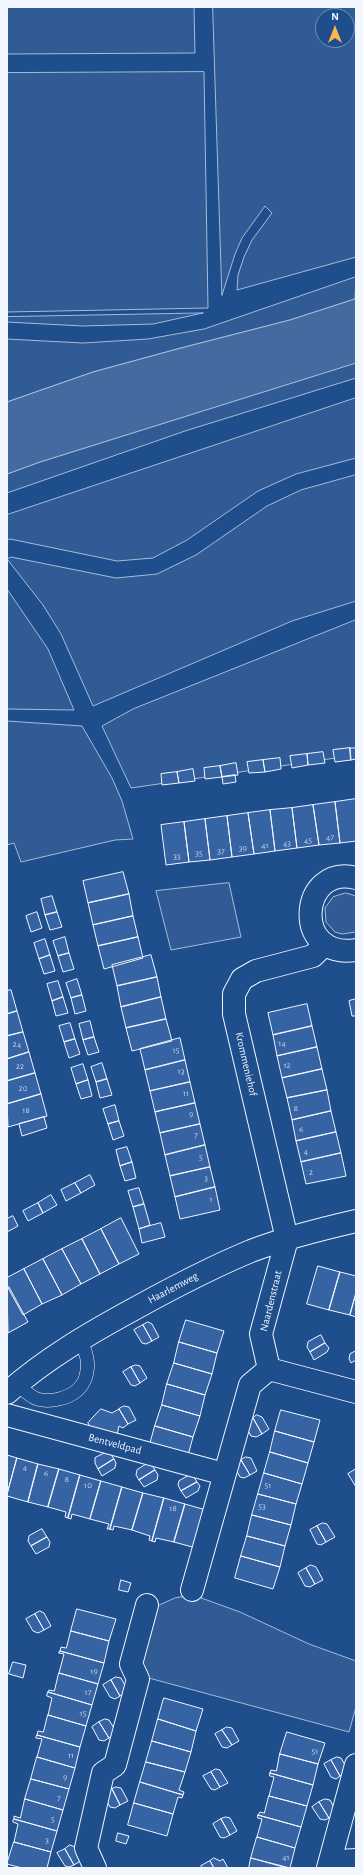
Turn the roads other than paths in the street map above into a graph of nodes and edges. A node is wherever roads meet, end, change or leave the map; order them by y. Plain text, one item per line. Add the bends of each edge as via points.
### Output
1 (356, 878) edge
2 (325, 944) junction
3 (356, 950) edge
4 (356, 1221) edge
5 (286, 1239) junction
6 (80, 1340) junction
7 (269, 1369) junction
8 (12, 1388) edge
9 (356, 1392) edge
10 (7, 1415) edge
11 (224, 1474) junction
12 (192, 1590) dead end
13 (147, 1605) dead end
14 (356, 1765) edge
15 (356, 1860) edge
16 (94, 1868) edge
17 (328, 1868) edge
18 (331, 1868) edge

1 - 2 street via 341,877 329,881 319,889 312,900 309,912 311,925 316,936
2 - 3 street via 335,950
2 - 5 street, Krommeniehof via 314,956 256,971 242,979 234,994 234,1014
4 - 5 street, Haarlemweg
5 - 6 street, Haarlemweg via 196,1275
5 - 7 street, Naardenstraat via 261,1334
6 - 8 street, Haarlemweg
6 - 8 lane via 88,1364 87,1376 80,1388 67,1397 50,1401 37,1399
7 - 9 street
7 - 11 street via 250,1385
10 - 11 street, Bentveldpad
11 - 12 street
13 - 16 street via 131,1664 138,1679 115,1765 103,1773 86,1848
14 - 17 street
15 - 18 street via 340,1861

